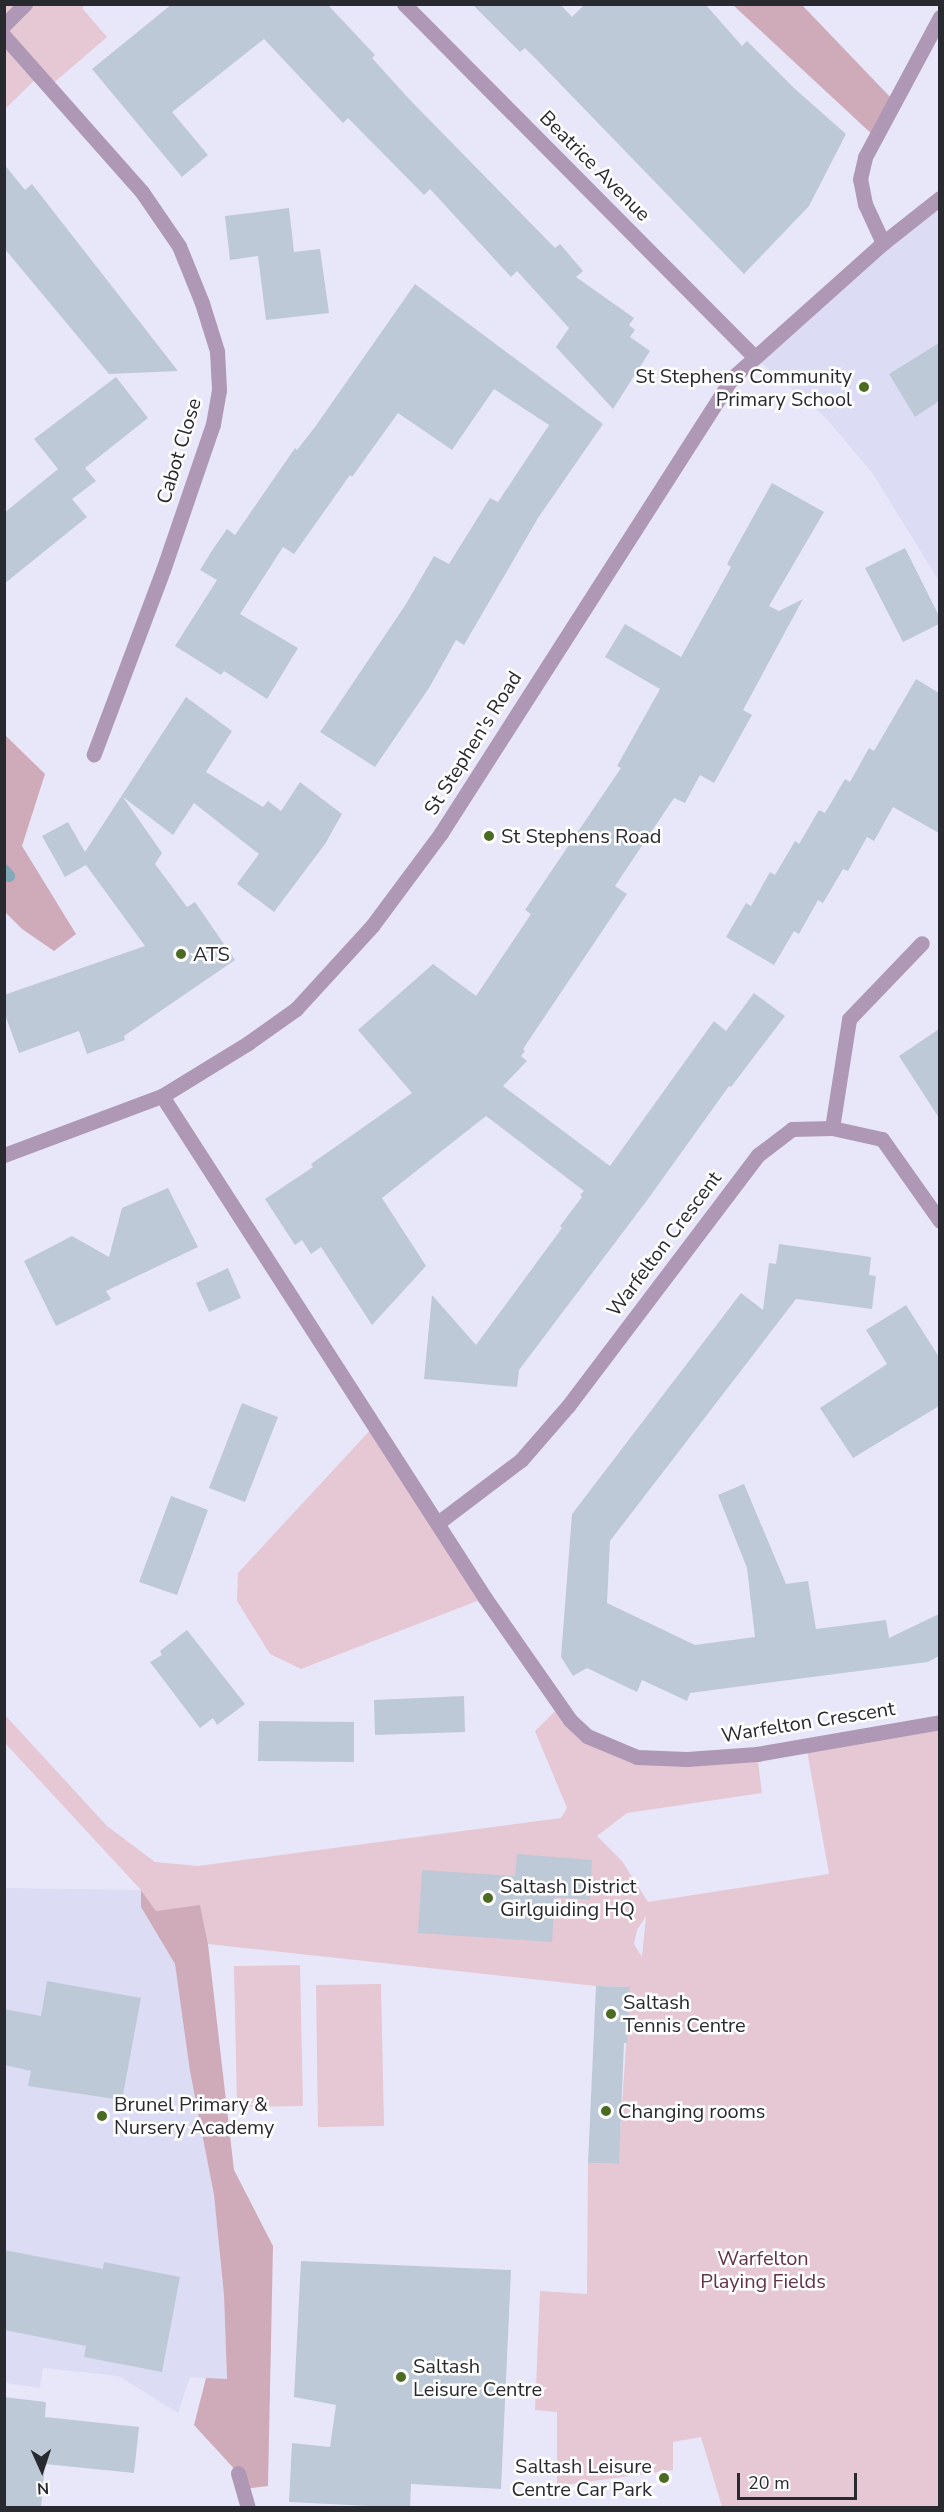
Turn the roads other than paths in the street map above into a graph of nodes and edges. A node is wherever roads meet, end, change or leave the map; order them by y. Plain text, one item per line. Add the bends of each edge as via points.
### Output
1 (25, 4) edge
2 (404, 4) edge
3 (939, 17) edge
4 (4, 25) edge
5 (4, 36) edge
6 (939, 198) edge
7 (883, 243) junction
8 (754, 357) junction
9 (94, 754) dead end
10 (922, 943) dead end
11 (162, 1096) junction
12 (832, 1128) junction
13 (4, 1155) edge
14 (939, 1221) edge
15 (439, 1522) junction
16 (939, 1722) edge
17 (238, 2473) dead end
18 (248, 2508) edge

1 - 4 street
2 - 8 street, Beatrice Avenue
3 - 7 street via 865,157 860,179 865,204
5 - 9 street, Cabot Close via 142,192 179,246 217,351 219,390 213,424
6 - 7 street, St Stephen's Road
7 - 8 street, St Stephen's Road
8 - 11 street, St Stephen's Road via 732,378 441,833 372,926 296,1009
10 - 12 street via 849,1019
11 - 13 street, St Stephen's Road
11 - 15 street, Warfelton Crescent
12 - 14 street, Warfelton Crescent via 882,1139
12 - 15 street, Warfelton Crescent via 792,1129 758,1155 568,1406 521,1460
15 - 16 street, Warfelton Crescent via 485,1598 570,1720 587,1736 637,1757 687,1760 757,1755
17 - 18 street

